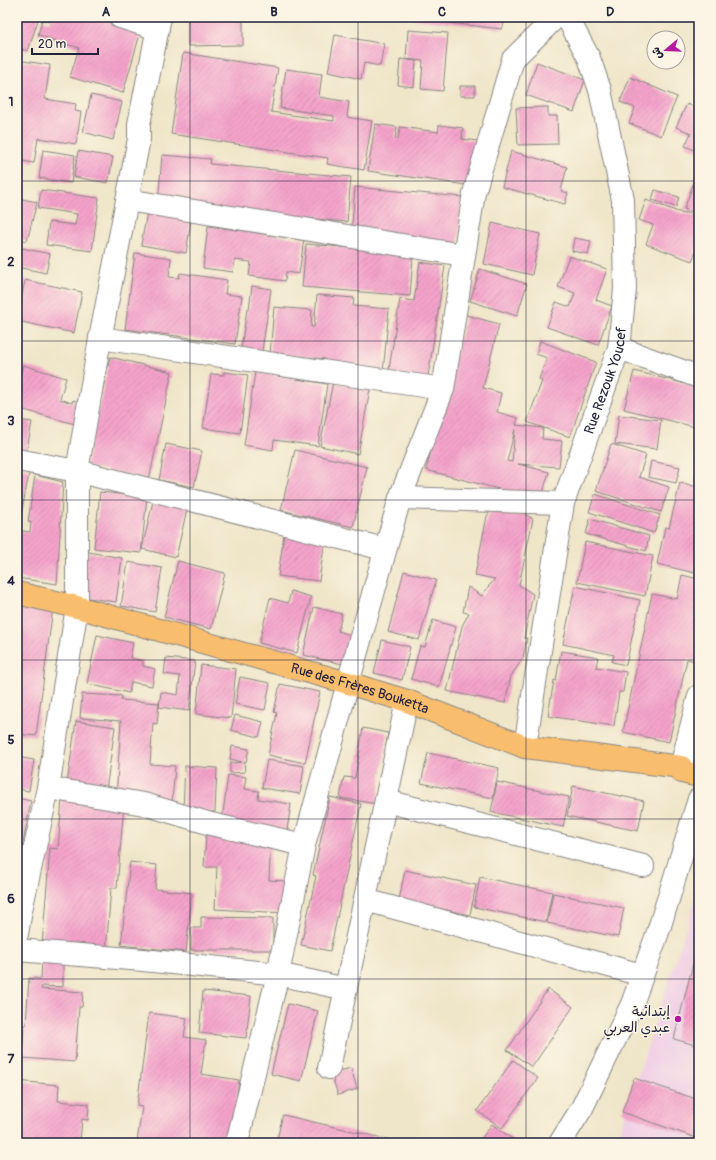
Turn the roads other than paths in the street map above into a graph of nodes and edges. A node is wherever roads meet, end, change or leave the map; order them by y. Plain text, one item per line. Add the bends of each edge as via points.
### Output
1 (120, 17) edge
2 (556, 17) edge
3 (567, 17) edge
4 (158, 23) edge
5 (127, 200) junction
6 (463, 255) junction
7 (100, 338) junction
8 (619, 348) junction
9 (699, 376) edge
10 (442, 389) junction
11 (17, 460) edge
12 (77, 471) junction
13 (400, 498) junction
14 (563, 503) junction
15 (384, 549) junction
16 (17, 592) edge
17 (77, 607) junction
18 (348, 683) junction
19 (699, 696) edge
20 (407, 701) junction
21 (525, 747) junction
22 (690, 772) edge
23 (48, 788) junction
24 (699, 799) edge
25 (386, 801) junction
26 (304, 845) junction
27 (643, 866) dead end
28 (365, 900) junction
29 (19, 910) edge
30 (17, 934) edge
31 (17, 950) edge
32 (278, 974) junction
33 (642, 975) junction
34 (346, 989) junction
35 (329, 1068) dead end
36 (237, 1143) edge
37 (560, 1143) edge

1 - 4 street
2 - 6 street via 513,59 474,193
3 - 8 street, Rue Rezouk Youcef via 589,58 600,90 623,200 625,289
4 - 5 street via 139,124 140,138
5 - 6 street
5 - 7 street
6 - 10 street
7 - 10 street
7 - 12 street
8 - 9 street
8 - 14 street, Rue Rezouk Youcef
10 - 13 street
11 - 12 street
12 - 15 street
12 - 17 street
13 - 14 street
13 - 15 street
14 - 21 street, Rue Rezouk Youcef
15 - 18 street
16 - 17 main road, Rue des Frères Bouketta
17 - 18 main road, Rue des Frères Bouketta
17 - 23 street
18 - 20 main road, Rue des Frères Bouketta
18 - 26 street
19 - 22 street
20 - 21 main road, Rue des Frères Bouketta
20 - 25 street
21 - 22 main road, Rue des Frères Bouketta
23 - 26 street via 144,804 211,824
23 - 29 street
24 - 33 street
25 - 27 street
25 - 28 street
26 - 32 street
28 - 33 street
28 - 34 street
29 - 30 street
31 - 32 street
32 - 34 street
32 - 36 street
33 - 37 street via 625,1019 582,1108
34 - 35 street

